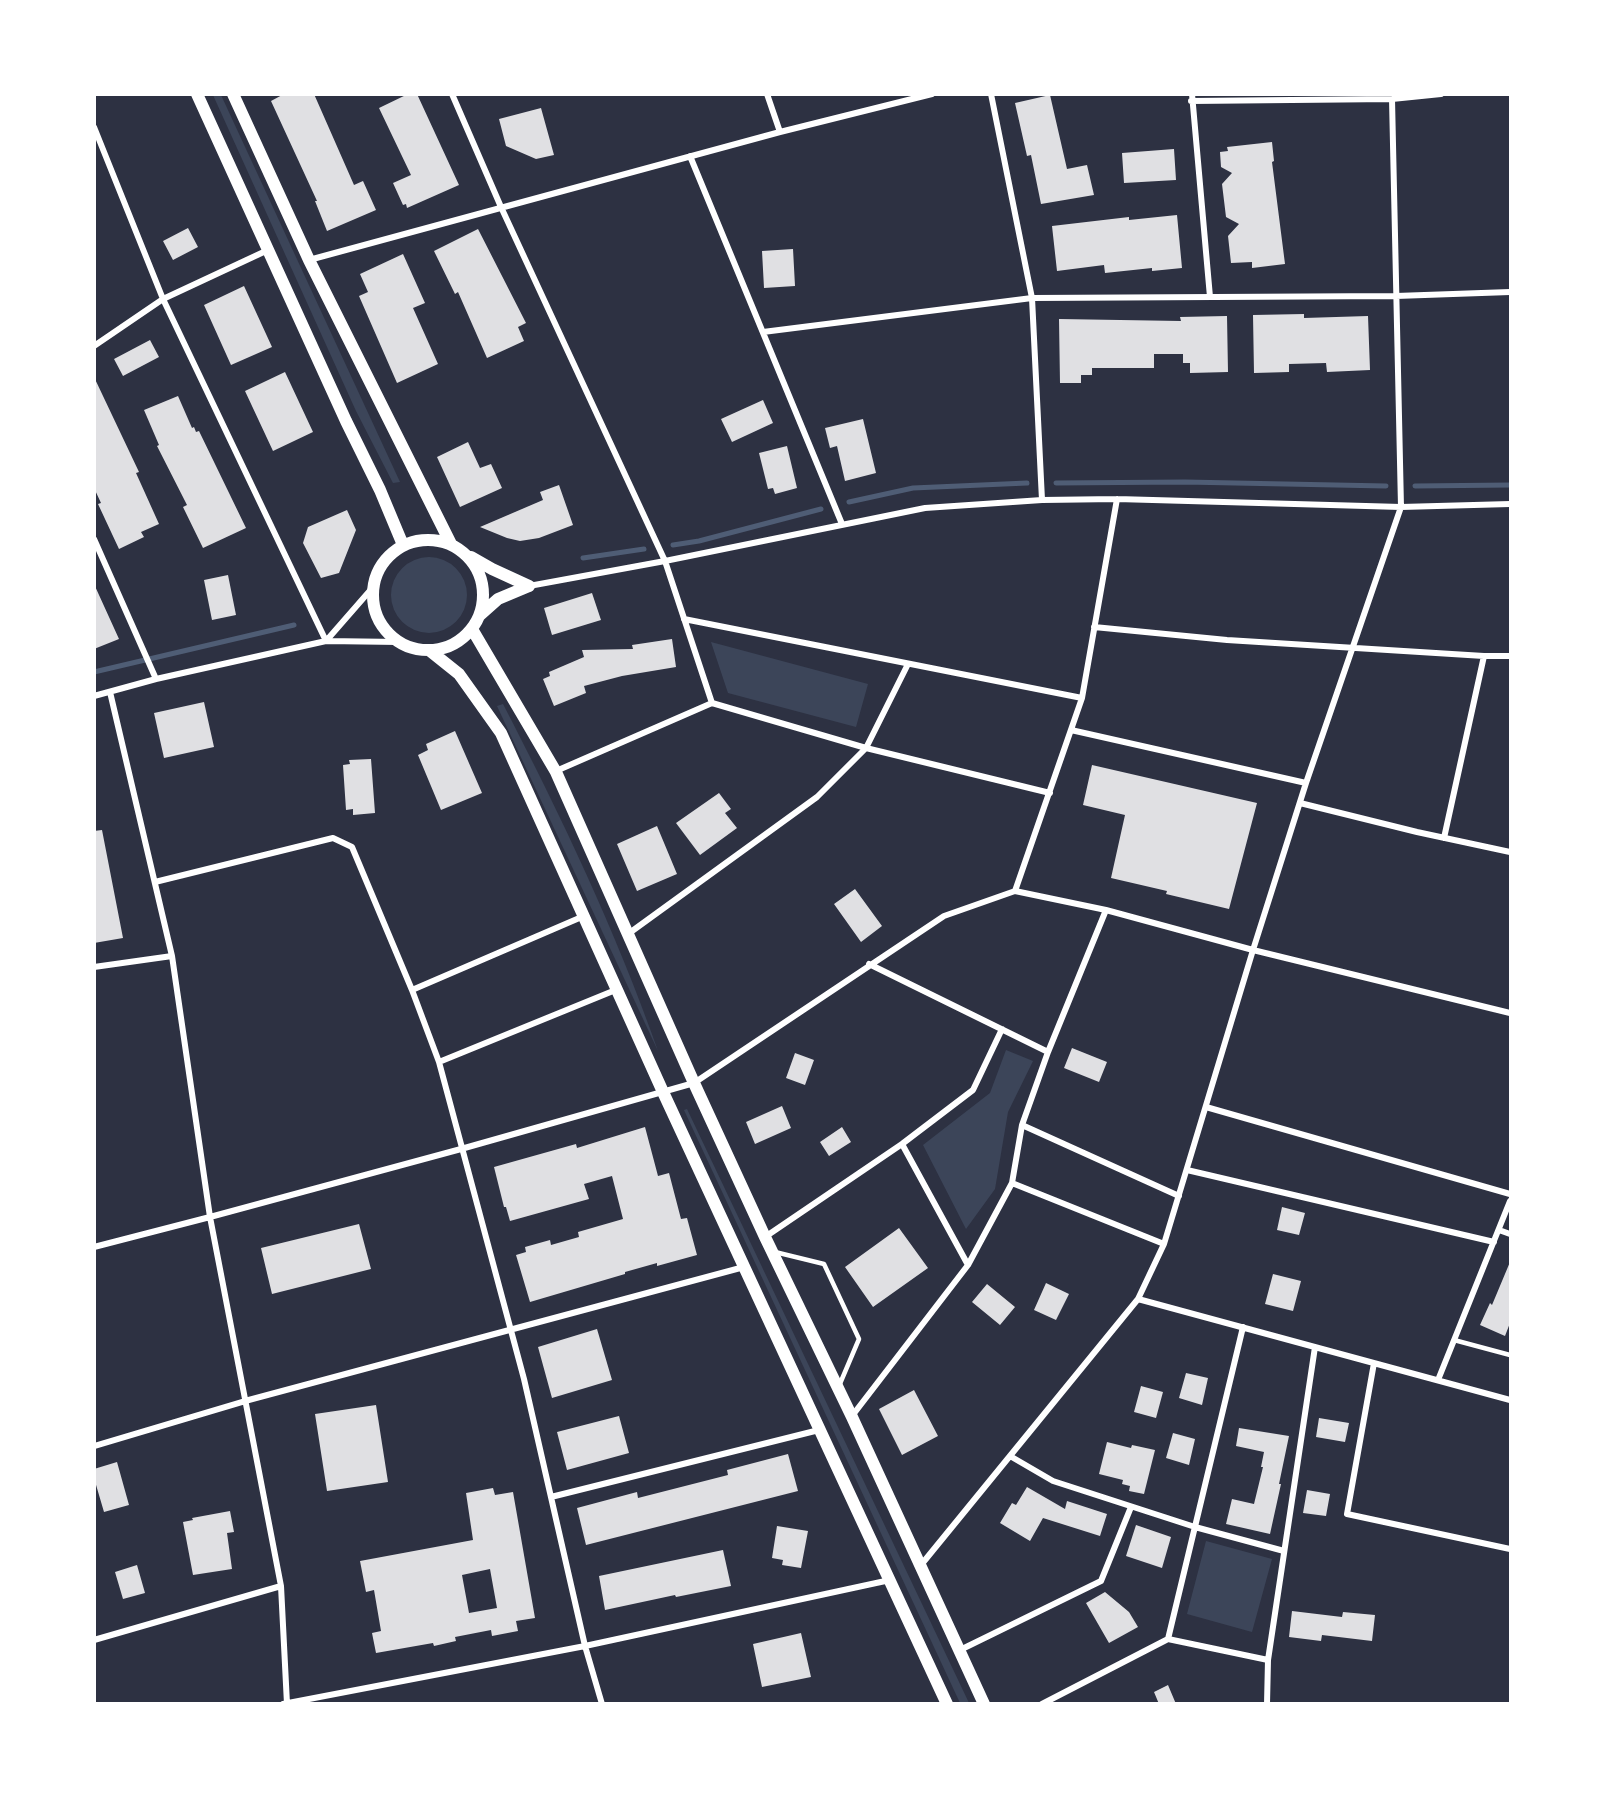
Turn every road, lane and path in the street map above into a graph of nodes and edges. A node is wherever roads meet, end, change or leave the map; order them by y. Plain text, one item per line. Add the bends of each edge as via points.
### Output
1 (197, 94) edge
2 (233, 94) edge
3 (452, 94) edge
4 (767, 94) edge
5 (932, 94) edge
6 (991, 94) edge
7 (1441, 94) edge
8 (1192, 98) edge
9 (1392, 99) junction
10 (94, 127) edge
11 (780, 132) junction
12 (690, 156) junction
13 (501, 207) junction
14 (268, 250) junction
15 (309, 260) junction
16 (1510, 292) edge
17 (1396, 296) junction
18 (1210, 297) junction
19 (1032, 298) junction
20 (163, 299) junction
21 (763, 332) junction
22 (94, 346) edge
23 (1117, 499) junction
24 (1042, 500) junction
25 (1510, 504) edge
26 (1401, 507) junction
27 (842, 524) junction
28 (94, 540) edge
29 (451, 544) junction
30 (403, 545) junction
31 (465, 553) junction
32 (665, 561) junction
33 (374, 586) junction
34 (529, 586) junction
35 (480, 615) junction
36 (684, 619) junction
37 (1094, 627) junction
38 (472, 629) junction
39 (326, 641) junction
40 (399, 642) junction
41 (1353, 647) junction
42 (429, 650) junction
43 (1484, 656) junction
44 (1510, 656) edge
45 (908, 663) junction
46 (156, 679) junction
47 (110, 693) junction
48 (94, 696) edge
49 (1082, 698) junction
50 (712, 703) junction
51 (1071, 730) junction
52 (866, 748) junction
53 (556, 772) junction
54 (1306, 783) junction
55 (1050, 793) junction
56 (1300, 803) junction
57 (1444, 838) junction
58 (1510, 852) edge
59 (155, 882) junction
60 (1015, 891) junction
61 (1106, 910) junction
62 (584, 916) junction
63 (628, 934) junction
64 (1253, 950) junction
65 (172, 956) junction
66 (869, 964) junction
67 (94, 967) edge
68 (618, 989) junction
69 (412, 990) junction
70 (1510, 1013) edge
71 (1002, 1029) junction
72 (1048, 1052) junction
73 (439, 1062) junction
74 (694, 1083) junction
75 (663, 1092) junction
76 (1206, 1107) junction
77 (1022, 1125) junction
78 (902, 1144) junction
79 (461, 1149) junction
80 (1187, 1170) junction
81 (1012, 1183) junction
82 (1510, 1194) edge
83 (1179, 1196) junction
84 (1510, 1201) edge
85 (210, 1218) junction
86 (1499, 1230) junction
87 (1510, 1234) edge
88 (765, 1237) junction
89 (1494, 1242) junction
90 (1164, 1244) junction
91 (94, 1247) edge
92 (772, 1251) junction
93 (968, 1265) junction
94 (744, 1267) junction
95 (1138, 1299) junction
96 (1243, 1328) junction
97 (511, 1330) junction
98 (1454, 1340) junction
99 (1315, 1347) junction
100 (1510, 1354) edge
101 (1374, 1363) junction
102 (1438, 1380) junction
103 (838, 1389) junction
104 (1510, 1400) edge
105 (245, 1401) junction
106 (852, 1417) junction
107 (820, 1430) junction
108 (94, 1446) edge
109 (1010, 1456) junction
110 (551, 1497) junction
111 (1131, 1507) junction
112 (1195, 1527) junction
113 (1510, 1549) edge
114 (1284, 1551) junction
115 (921, 1565) junction
116 (890, 1580) junction
117 (282, 1586) junction
118 (1168, 1639) junction
119 (94, 1640) edge
120 (585, 1646) junction
121 (960, 1650) junction
122 (1268, 1660) junction
123 (286, 1703) edge
124 (602, 1704) edge
125 (947, 1704) edge
126 (984, 1704) edge
127 (1042, 1704) edge
128 (1267, 1704) edge

1 - 14 main road
2 - 15 main road
3 - 13 street
4 - 11 street
5 - 11 street
6 - 19 street
7 - 9 street
8 - 9 street
8 - 18 street
9 - 17 street
10 - 20 street
11 - 12 street
12 - 13 street
12 - 21 street
13 - 15 street
13 - 32 street
14 - 20 street
14 - 30 main road
15 - 29 main road
16 - 17 street
17 - 18 street
17 - 26 street
18 - 19 street
19 - 21 street
19 - 24 street
20 - 22 street
20 - 39 street
21 - 27 street
23 - 24 street
23 - 26 street
23 - 37 street
24 - 27 street via 925,508
25 - 26 street
26 - 41 street
27 - 32 street
28 - 46 street
29 - 30 main road via 419,540
29 - 31 main road
30 - 33 main road via 384,562
31 - 34 main road
31 - 35 main road via 482,582
32 - 34 street
32 - 36 street
33 - 39 street
33 - 40 main road via 378,618
34 - 35 main road via 498,599
35 - 38 main road
36 - 45 street
36 - 50 street
37 - 41 street
37 - 49 street
38 - 42 main road via 446,648
38 - 53 main road
39 - 40 street
39 - 46 street
40 - 42 main road
41 - 43 street
41 - 54 street
42 - 62 main road via 459,674 501,733
43 - 44 street
43 - 57 street
45 - 49 street
45 - 52 street
46 - 47 street
47 - 48 street
47 - 59 street
49 - 51 street
50 - 52 street
50 - 53 street
51 - 54 street
51 - 55 street
52 - 55 street
52 - 63 street via 817,797
53 - 63 main road
54 - 56 street
55 - 60 street
56 - 57 street
56 - 64 street
57 - 58 street
59 - 65 street
59 - 69 street via 333,838 352,847
60 - 61 street
60 - 66 street via 944,916
61 - 64 street
61 - 72 street
62 - 68 main road
62 - 69 street
63 - 74 main road
64 - 70 street
64 - 76 street
65 - 67 street
65 - 85 street
66 - 71 street
66 - 74 street
68 - 73 street
68 - 75 main road
69 - 73 street
71 - 72 street
71 - 78 street via 973,1090
72 - 77 street
73 - 79 street
74 - 75 street
74 - 88 main road
75 - 79 street
75 - 94 main road
76 - 80 street
76 - 82 street
77 - 81 street
77 - 83 street
78 - 88 street
78 - 93 street
79 - 85 street
79 - 97 street
80 - 83 street
80 - 89 street
81 - 90 street
81 - 93 street
83 - 90 street
84 - 86 street
85 - 91 street
85 - 105 street
86 - 87 street
86 - 89 street
88 - 92 main road
89 - 98 street
90 - 95 street
92 - 103 main road
92 - 103 lane via 824,1264 858,1339
93 - 106 street
94 - 97 street
94 - 107 main road
95 - 96 street
95 - 109 street
96 - 99 street
96 - 112 street
97 - 105 street
97 - 110 street
98 - 100 lane
98 - 102 street
99 - 101 street
99 - 114 street
101 - 102 street
101 - 113 street via 1347,1514
102 - 104 street
103 - 106 main road
105 - 108 street
105 - 117 street
106 - 115 main road
107 - 110 street
107 - 116 main road
109 - 111 street via 1053,1481
109 - 115 street
110 - 120 street
111 - 112 street
111 - 121 street via 1101,1581
112 - 114 street
112 - 118 street
114 - 122 street
115 - 121 main road
116 - 120 street
116 - 125 main road
117 - 119 street
117 - 123 street
118 - 122 street
118 - 127 street
120 - 123 street
120 - 124 street
121 - 126 main road
122 - 128 street

